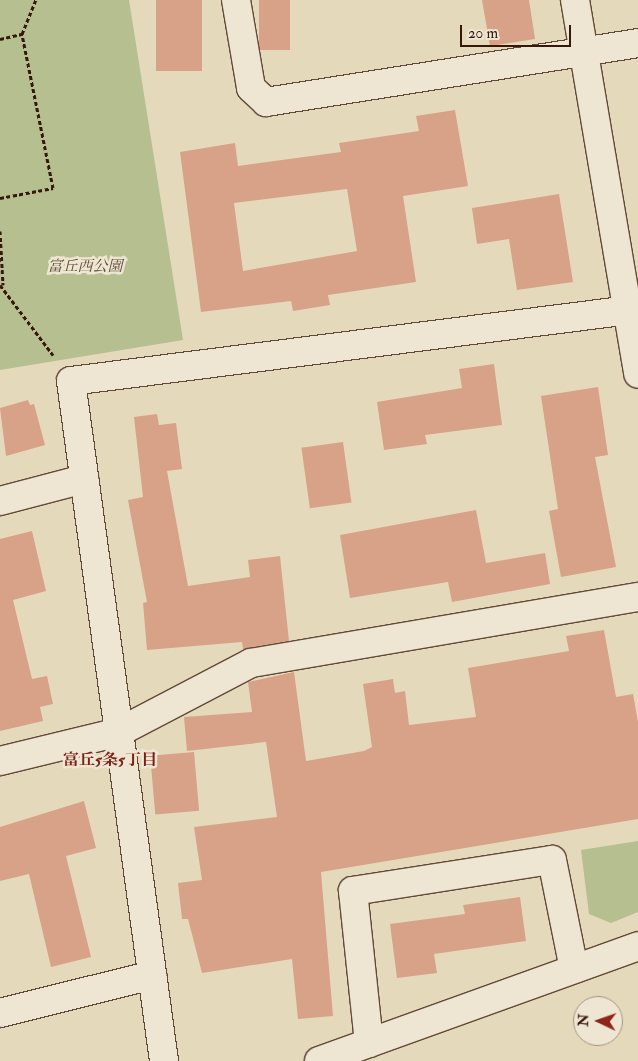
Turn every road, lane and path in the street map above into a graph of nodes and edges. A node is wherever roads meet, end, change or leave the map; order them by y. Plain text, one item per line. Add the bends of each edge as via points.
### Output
1 (36, 0) edge
2 (236, 0) edge
3 (575, 0) edge
4 (22, 34) junction
5 (0, 39) edge
6 (638, 42) edge
7 (584, 52) junction
8 (0, 198) edge
9 (0, 231) edge
10 (1, 285) edge
11 (633, 310) edge
12 (638, 374) edge
13 (71, 381) junction
14 (84, 479) junction
15 (0, 501) edge
16 (638, 597) edge
17 (118, 732) junction
18 (0, 761) edge
19 (638, 946) edge
20 (574, 969) junction
21 (152, 975) junction
22 (0, 1013) edge
23 (369, 1043) junction
24 (164, 1061) edge
25 (319, 1061) edge

1 - 4 path
2 - 7 street via 250,88 266,102
3 - 7 street
4 - 5 path
4 - 8 path via 53,188
6 - 7 street
7 - 11 street
9 - 10 path
10 - 13 path
11 - 12 street
11 - 13 street
13 - 14 street
14 - 15 street
14 - 17 street
16 - 17 street via 251,663
17 - 18 street
17 - 21 street
19 - 20 street
20 - 23 street
20 - 23 street via 552,860 353,891
21 - 22 street
21 - 24 street
23 - 25 street

